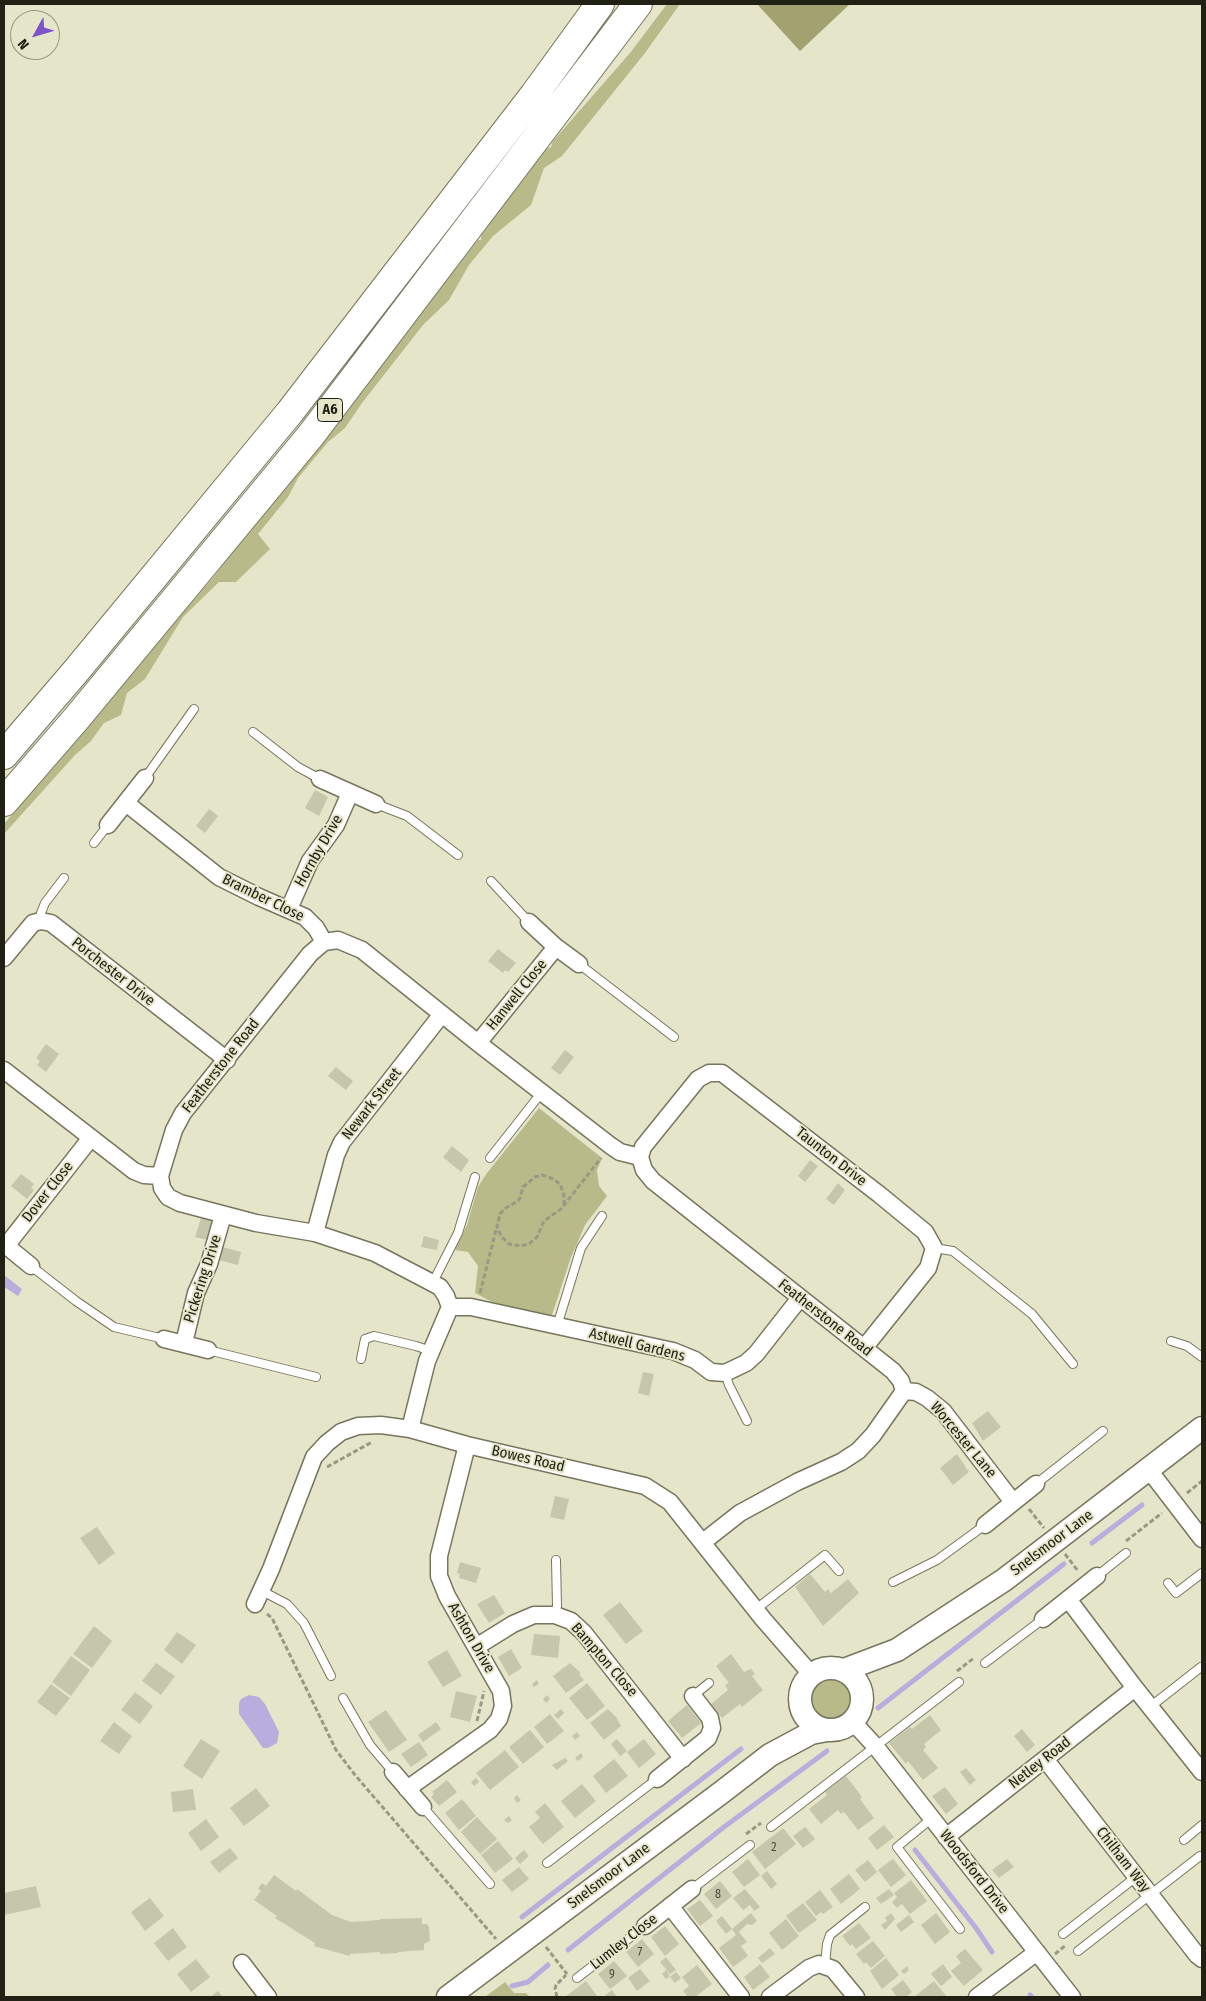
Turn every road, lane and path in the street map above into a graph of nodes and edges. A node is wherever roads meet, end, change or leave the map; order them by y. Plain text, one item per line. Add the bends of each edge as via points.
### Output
1 (600, 4) edge
2 (638, 4) edge
3 (194, 709) dead end
4 (253, 732) dead end
5 (4, 755) edge
6 (145, 778) joint
7 (320, 779) joint
8 (350, 793) junction
9 (4, 802) edge
10 (126, 803) junction
11 (376, 804) joint
12 (108, 825) joint
13 (94, 843) dead end
14 (458, 856) dead end
15 (64, 878) dead end
16 (491, 881) dead end
17 (289, 909) junction
18 (41, 920) junction
19 (529, 922) joint
20 (324, 942) junction
21 (556, 947) junction
22 (4, 958) edge
23 (579, 964) joint
24 (442, 1014) junction
25 (674, 1037) dead end
26 (478, 1043) junction
27 (227, 1060) junction
28 (4, 1070) edge
29 (542, 1092) junction
30 (90, 1139) junction
31 (611, 1146) junction
32 (640, 1157) junction
33 (490, 1158) dead end
34 (160, 1176) junction
35 (475, 1177) dead end
36 (564, 1206) junction
37 (223, 1215) junction
38 (602, 1216) dead end
39 (497, 1226) junction
40 (316, 1233) junction
41 (5, 1245) edge
42 (934, 1248) junction
43 (31, 1266) joint
44 (432, 1282) junction
45 (479, 1297) dead end
46 (800, 1298) junction
47 (450, 1307) junction
48 (557, 1326) junction
49 (164, 1339) joint
50 (1171, 1341) dead end
51 (184, 1343) junction
52 (864, 1348) junction
53 (208, 1350) joint
54 (431, 1352) junction
55 (1202, 1357) edge
56 (361, 1359) dead end
57 (1073, 1364) dead end
58 (725, 1373) junction
59 (316, 1378) dead end
60 (904, 1391) junction
61 (747, 1421) dead end
62 (390, 1427) junction
63 (1202, 1428) edge
64 (410, 1429) junction
65 (1103, 1431) dead end
66 (467, 1445) junction
67 (1149, 1470) junction
68 (303, 1484) junction
69 (1036, 1484) joint
70 (1013, 1502) junction
71 (985, 1525) joint
72 (1202, 1539) edge
73 (703, 1542) junction
74 (1126, 1553) dead end
75 (556, 1560) dead end
76 (839, 1571) dead end
77 (1202, 1573) edge
78 (1097, 1576) joint
79 (893, 1582) dead end
80 (1168, 1583) dead end
81 (258, 1597) junction
82 (1068, 1600) junction
83 (756, 1610) junction
84 (555, 1615) junction
85 (1043, 1619) joint
86 (476, 1648) junction
87 (897, 1650) junction
88 (985, 1663) dead end
89 (1201, 1666) edge
90 (489, 1670) junction
91 (844, 1670) junction
92 (811, 1674) junction
93 (331, 1676) dead end
94 (958, 1682) dead end
95 (708, 1683) dead end
96 (1135, 1688) junction
97 (693, 1696) joint
98 (343, 1698) dead end
99 (863, 1699) junction
100 (800, 1704) junction
101 (1150, 1707) junction
102 (853, 1722) junction
103 (827, 1730) junction
104 (471, 1744) junction
105 (876, 1747) junction
106 (770, 1755) junction
107 (683, 1758) junction
108 (1045, 1760) junction
109 (393, 1772) joint
110 (1202, 1772) edge
111 (657, 1779) joint
112 (407, 1789) junction
113 (423, 1807) joint
114 (931, 1818) junction
115 (1202, 1825) edge
116 (771, 1827) dead end
117 (946, 1836) junction
118 (1184, 1840) dead end
119 (750, 1845) dead end
120 (1200, 1856) dead end
121 (547, 1863) dead end
122 (1136, 1877) junction
123 (490, 1884) dead end
124 (692, 1889) joint
125 (1150, 1894) junction
126 (670, 1906) junction
127 (865, 1907) dead end
128 (645, 1926) joint
129 (960, 1929) dead end
130 (1063, 1934) dead end
131 (500, 1944) dead end
132 (543, 1944) dead end
133 (1078, 1951) dead end
134 (1037, 1952) junction
135 (1202, 1959) edge
136 (242, 1963) dead end
137 (825, 1965) junction
138 (577, 1978) dead end
139 (270, 1995) edge
140 (448, 1997) edge
141 (557, 1997) edge
142 (741, 1997) edge
143 (770, 1997) edge
144 (856, 1997) edge
145 (977, 1997) edge
146 (1072, 1997) edge

1 - 5 highway, A6 via 534,95 290,412
2 - 9 highway, A6 via 311,435
3 - 6 lane
4 - 7 lane via 298,767
6 - 10 street
7 - 8 street
8 - 11 street
8 - 17 street, Hornby Drive via 336,825 310,861
10 - 12 street
10 - 17 street, Bramber Close via 219,877
11 - 14 lane via 407,816
12 - 13 lane
15 - 18 lane via 45,903
16 - 19 lane
17 - 20 street, Bramber Close via 305,917
18 - 22 street via 27,929
18 - 27 street, Porchester Drive via 51,923
19 - 21 street, Hanwell Close
20 - 24 street via 338,940 362,950
20 - 27 street, Featherstone Road via 310,954
21 - 23 street, Hanwell Close
21 - 26 street, Hanwell Close
23 - 25 lane
24 - 26 street
24 - 40 street, Newark Street via 342,1142
26 - 29 street
27 - 34 street, Featherstone Road via 183,1113 174,1130
28 - 30 street
29 - 31 street
29 - 33 lane
30 - 34 street via 134,1171
30 - 41 street, Dover Close
31 - 32 street
31 - 36 path
32 - 42 street, Taunton Drive via 643,1147 698,1079 709,1073 722,1073 925,1232
32 - 46 street, Featherstone Road via 644,1170 653,1181
34 - 37 street via 168,1197
35 - 44 lane via 458,1233
36 - 39 path via 544,1221 537,1238 529,1244 509,1244
36 - 39 path via 560,1184 542,1175 535,1177 523,1187 518,1201 500,1214
37 - 40 street
37 - 51 street, Pickering Drive via 209,1264 196,1294
38 - 48 lane via 581,1248
39 - 45 path
40 - 44 street via 375,1253
41 - 43 street, Dover Close
42 - 52 street via 928,1268
42 - 57 lane via 954,1251 1032,1314
43 - 49 lane via 114,1327
44 - 47 street via 440,1287
46 - 52 street, Featherstone Road
46 - 58 street via 756,1354
47 - 48 street, Astwell Gardens via 471,1307
47 - 54 street
48 - 58 street, Astwell Gardens via 673,1351 695,1360 711,1372
49 - 51 street, Pickering Drive
50 - 55 lane via 1188,1346
51 - 53 street, Pickering Drive
52 - 60 street, Featherstone Road via 893,1371
53 - 59 lane
54 - 56 lane via 374,1336 365,1339
54 - 64 street
58 - 61 lane
60 - 70 street, Worcester Lane via 928,1398 943,1411
60 - 73 street via 858,1451 740,1513
62 - 64 street, Bowes Road
62 - 68 path via 375,1440 327,1467 321,1477
62 - 68 street, Bowes Road via 358,1426 341,1432 314,1457
63 - 67 street, Snelsmoor Lane
64 - 66 street, Bowes Road
65 - 69 lane
66 - 73 street, Bowes Road via 645,1486 670,1502
66 - 86 street, Ashton Drive via 439,1556 439,1576
67 - 72 street
67 - 87 street, Snelsmoor Lane via 1004,1580
68 - 81 street, Bowes Road
69 - 70 street
70 - 71 street
71 - 79 lane via 936,1560
73 - 83 street, Bowes Road
74 - 78 lane
75 - 84 lane
76 - 83 lane via 826,1555
77 - 80 lane via 1176,1593
78 - 82 street
81 - 93 lane via 287,1604 304,1623
81 - 131 path via 272,1618 336,1750
82 - 85 street
82 - 96 street
83 - 92 street, Bowes Road
84 - 86 street, Bampton Close via 534,1615 513,1624
84 - 107 street, Bampton Close via 571,1621 584,1634
85 - 88 lane
86 - 90 street, Ashton Drive
87 - 91 street, Snelsmoor Lane
87 - 99 street, Snelsmoor Lane
89 - 101 lane
90 - 104 path
90 - 104 street, Ashton Drive via 501,1691 502,1712 494,1727
91 - 92 street via 827,1667
91 - 99 street via 858,1682
92 - 100 street via 802,1688
94 - 105 lane
95 - 97 lane
96 - 101 street
96 - 108 street, Netley Road
97 - 107 street via 710,1718 712,1728 708,1738
98 - 109 lane via 370,1745
99 - 102 street
100 - 103 street via 809,1721
100 - 106 street, Snelsmoor Lane via 787,1732
101 - 110 street
102 - 103 street
102 - 105 street, Woodsford Drive
103 - 106 street, Snelsmoor Lane via 811,1733
104 - 112 street, Ashton Drive
105 - 114 street, Woodsford Drive
105 - 116 lane
106 - 140 street, Snelsmoor Lane
107 - 111 street
108 - 117 street, Netley Road
108 - 122 street, Chilham Way
109 - 112 street
111 - 121 lane
112 - 113 street
113 - 123 lane
114 - 117 street, Woodsford Drive
114 - 129 lane via 897,1847
115 - 118 lane
117 - 134 street, Woodsford Drive
119 - 124 lane, Lumley Close
120 - 125 lane
122 - 125 street, Chilham Way
122 - 130 lane
124 - 126 street, Lumley Close
125 - 133 lane
125 - 135 street, Chilham Way
126 - 128 street, Lumley Close
126 - 142 street, Lumley Close
127 - 137 lane via 830,1935
128 - 138 lane, Lumley Close
132 - 141 path via 566,1974 556,1985
134 - 145 street
134 - 146 street, Woodsford Drive
136 - 139 street
137 - 143 street via 809,1968
137 - 144 street via 833,1969

